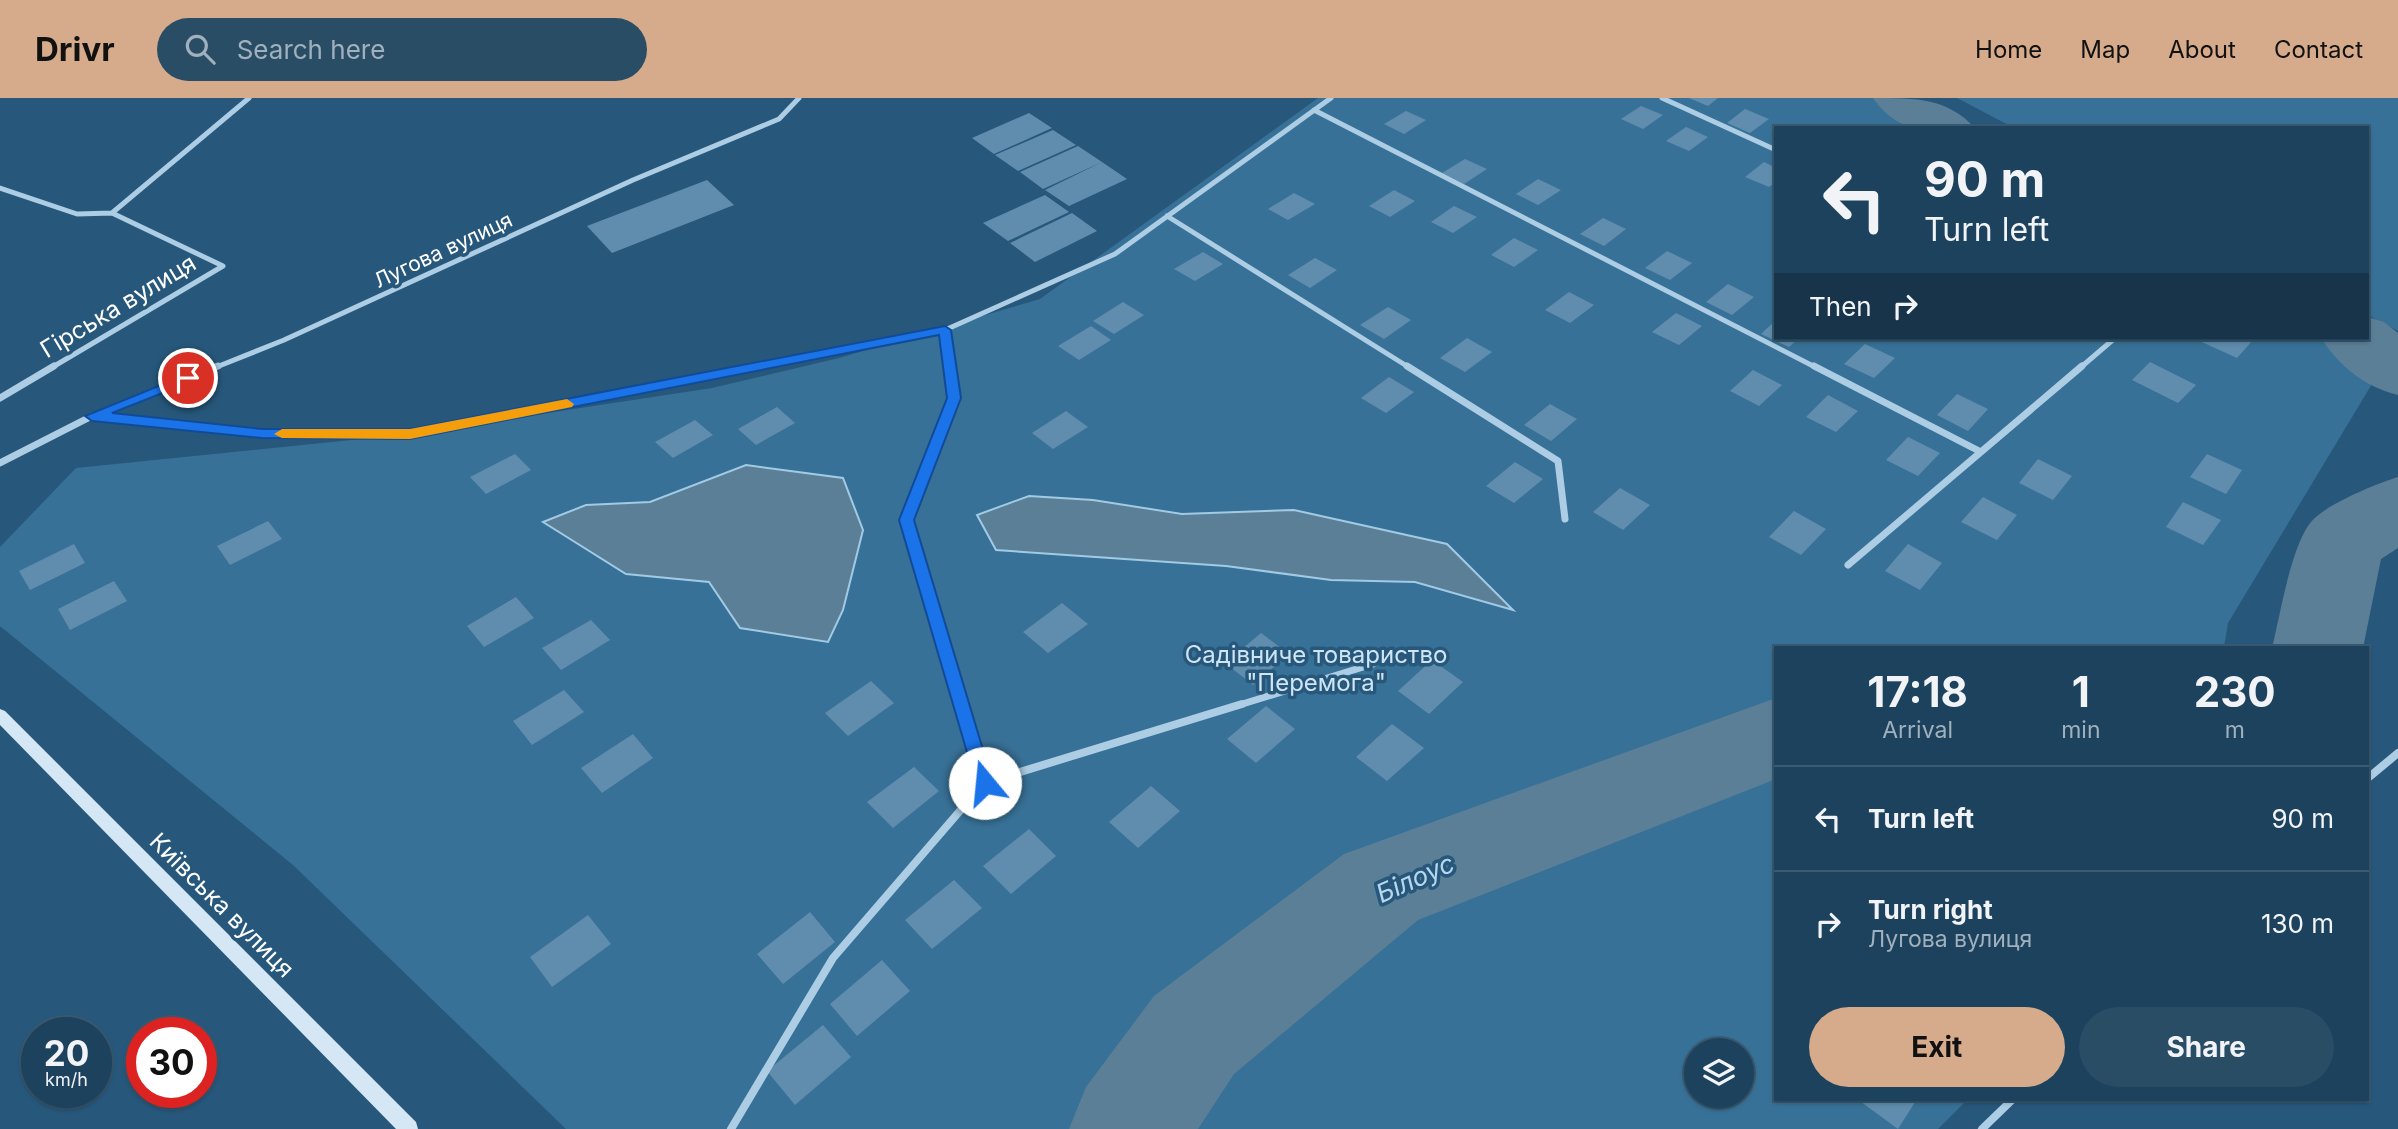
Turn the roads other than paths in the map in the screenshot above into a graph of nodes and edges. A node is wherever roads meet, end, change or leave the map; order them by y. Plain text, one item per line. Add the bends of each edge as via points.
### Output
1 (249, 98) edge
2 (799, 98) edge
3 (1331, 98) edge
4 (1662, 98) edge
5 (1314, 110) junction
6 (1774, 149) edge
7 (0, 188) edge
8 (112, 213) junction
9 (1167, 216) junction
10 (945, 330) junction
11 (2113, 340) edge
12 (0, 398) edge
13 (92, 416) junction
14 (1981, 452) junction
15 (0, 463) edge
16 (1565, 519) dead end
17 (1848, 565) dead end
18 (1373, 664) dead end
19 (0, 715) edge
20 (2398, 753) edge
21 (2369, 777) edge
22 (985, 783) junction
23 (2011, 1101) edge
24 (409, 1129) edge
25 (731, 1129) edge
26 (1982, 1129) edge

1 - 8 street
2 - 13 street, Лугова вулиця via 779,119 633,180 284,340
3 - 5 street
4 - 6 street
5 - 9 street
5 - 14 street
7 - 8 street via 77,214
8 - 12 street, Гірська вулиця via 223,266
9 - 10 street via 1115,254
9 - 16 street via 1558,461
10 - 13 street via 410,434 262,433
10 - 22 street via 954,398 906,520
11 - 14 street
13 - 15 street, Лугова вулиця
14 - 17 street
18 - 22 street
19 - 24 main road, Київська вулиця
20 - 21 street
22 - 25 street via 833,958
23 - 26 street

